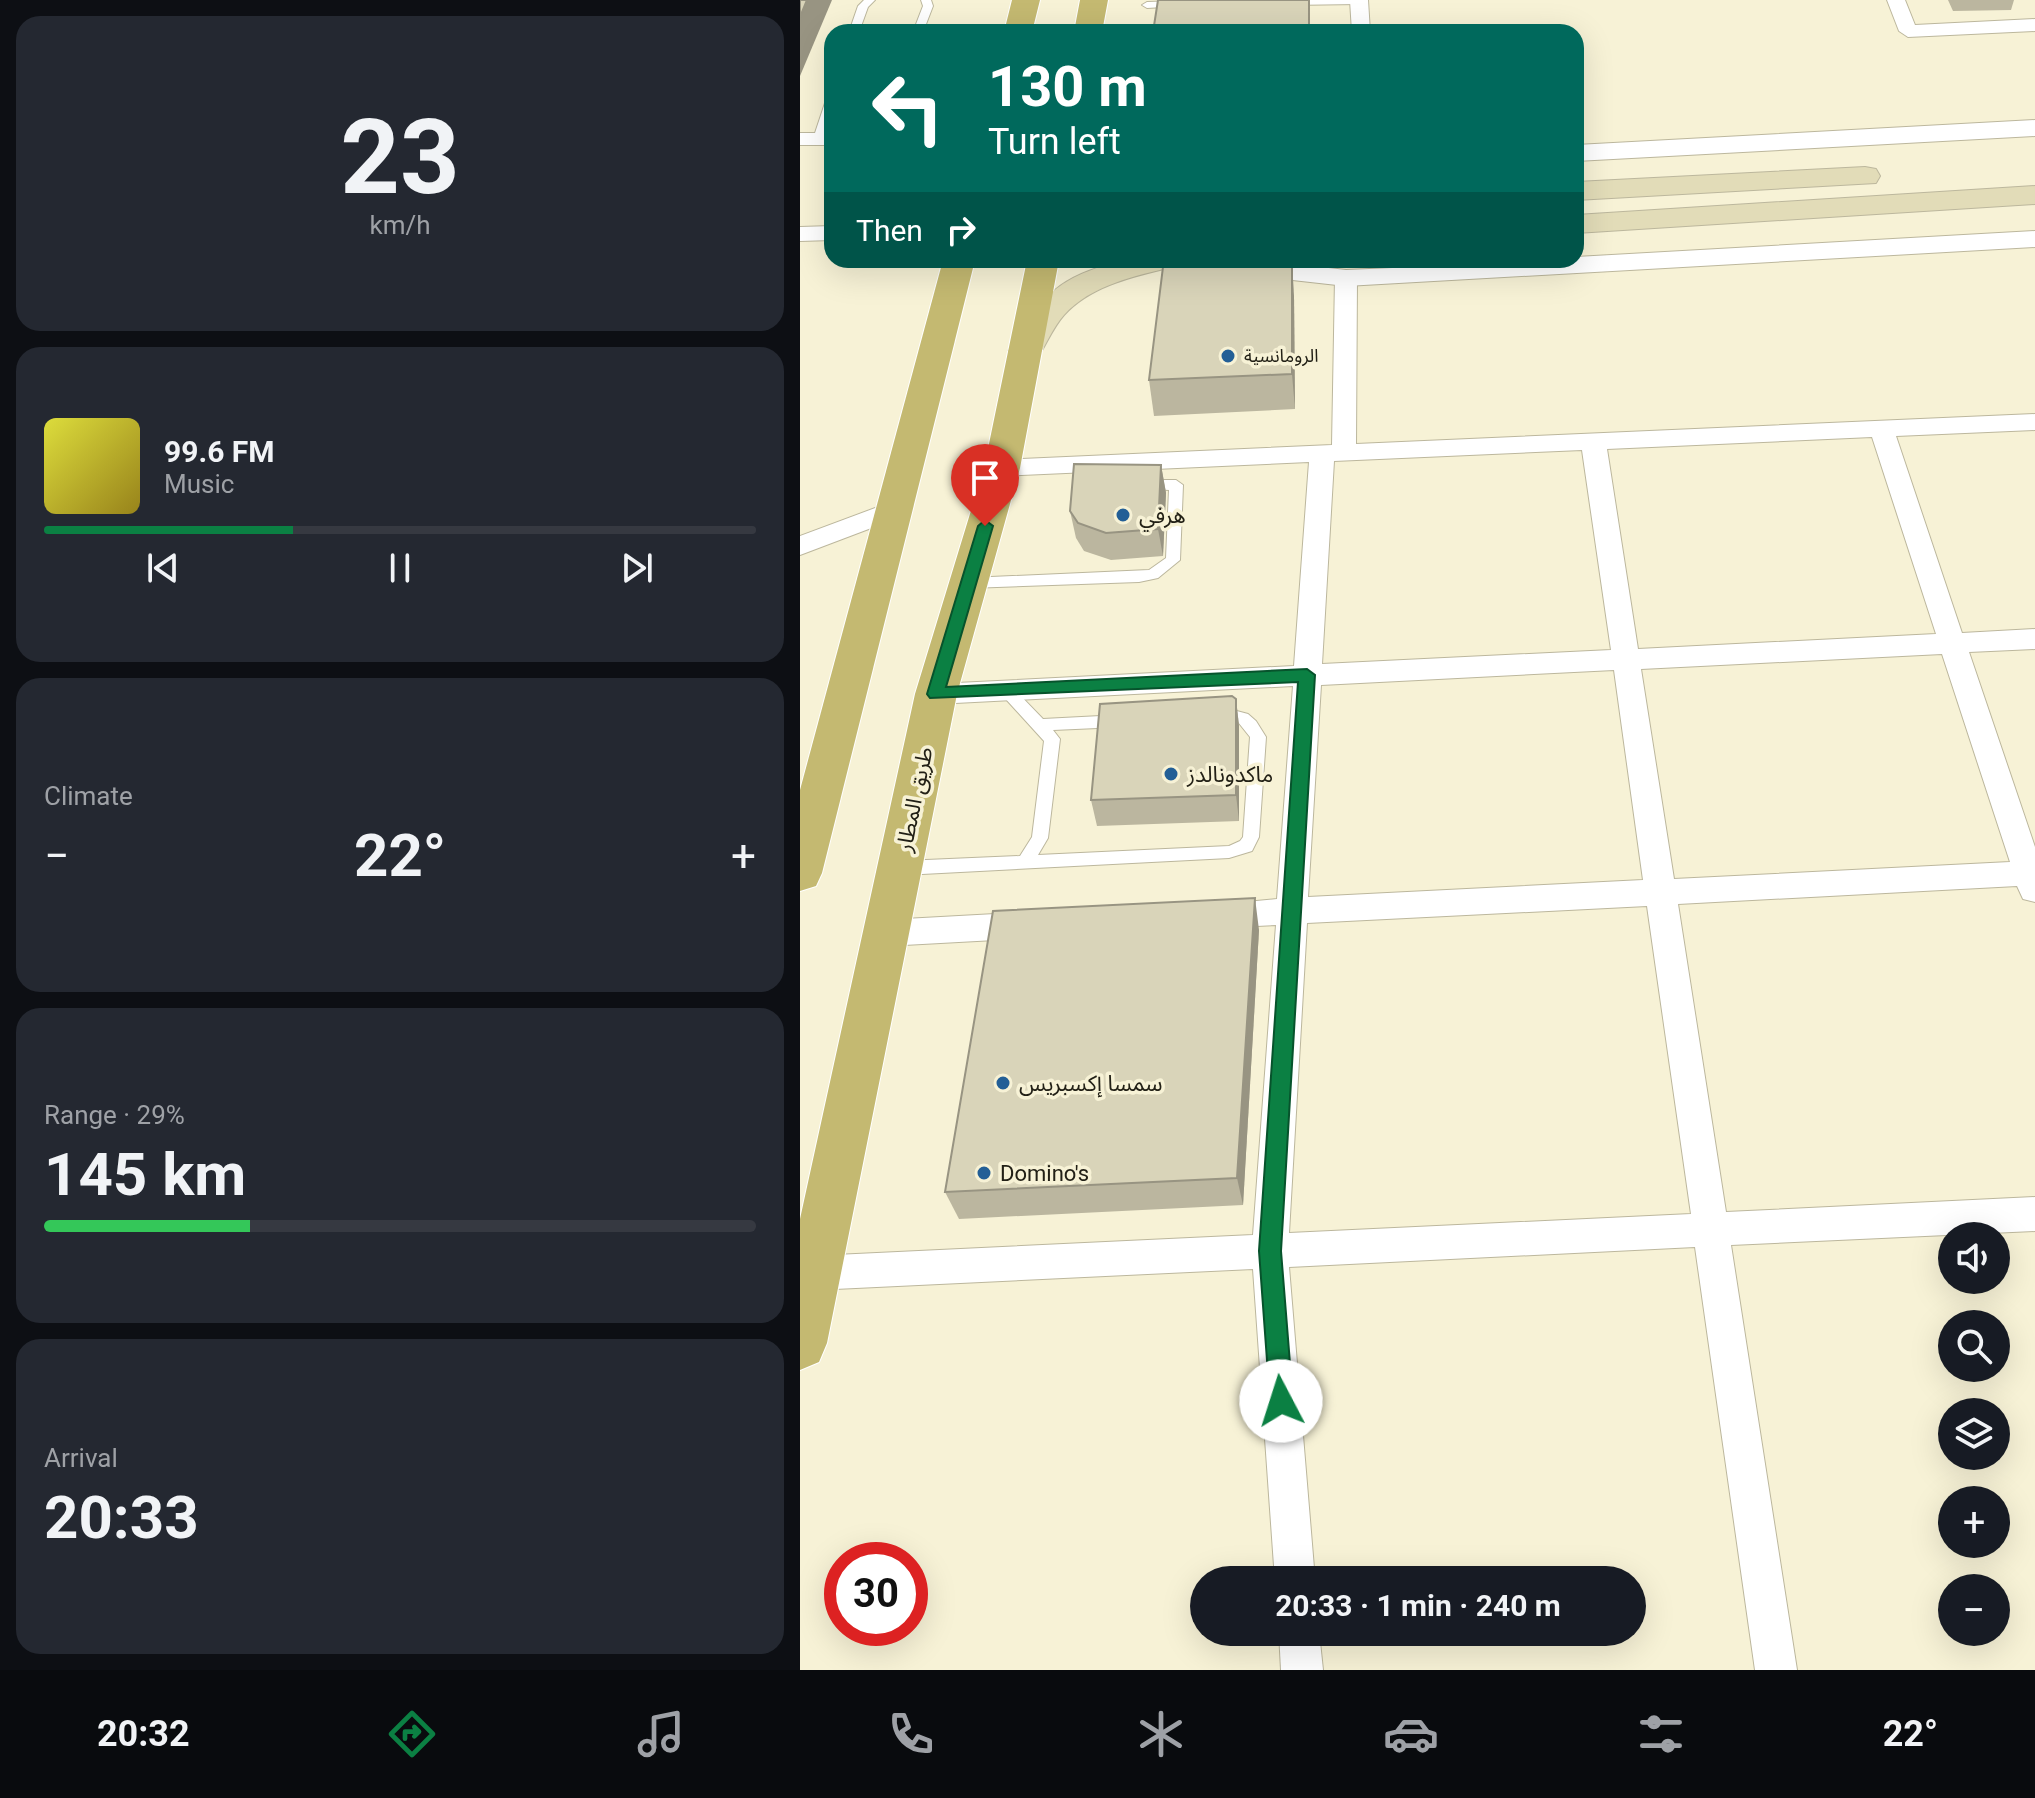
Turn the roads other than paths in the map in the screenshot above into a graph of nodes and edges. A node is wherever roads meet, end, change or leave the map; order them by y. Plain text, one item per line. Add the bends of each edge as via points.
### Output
1 (870, 0) edge
2 (926, 0) edge
3 (1026, 0) edge
4 (1094, 0) edge
5 (1896, 0) edge
6 (1359, 1) edge
7 (1283, 3) edge
8 (1192, 4) edge
9 (1147, 5) dead end
10 (857, 24) edge
11 (921, 24) edge
12 (1020, 24) edge
13 (1090, 24) edge
14 (1360, 24) edge
15 (2035, 25) edge
16 (824, 119) edge
17 (2035, 128) edge
18 (817, 139) edge
19 (1584, 153) edge
20 (1896, 174) dead end
21 (1584, 191) edge
22 (2035, 195) edge
23 (1584, 223) edge
24 (824, 233) edge
25 (800, 234) edge
26 (2035, 239) edge
27 (1584, 265) edge
28 (957, 268) edge
29 (1041, 268) edge
30 (1130, 268) edge
31 (1255, 268) edge
32 (1523, 268) edge
33 (1346, 278) junction
34 (1025, 351) junction
35 (2035, 422) edge
36 (1882, 431) junction
37 (1593, 439) junction
38 (1333, 452) junction
39 (1078, 464) junction
40 (1002, 468) junction
41 (1098, 482) edge
42 (1124, 486) edge
43 (894, 510) junction
44 (800, 546) edge
45 (969, 583) junction
46 (2035, 639) edge
47 (1952, 643) junction
48 (1626, 660) junction
49 (1307, 675) junction
50 (1008, 692) junction
51 (936, 694) junction
52 (1209, 716) edge
53 (1133, 720) edge
54 (1042, 725) junction
55 (1026, 860) junction
56 (899, 869) junction
57 (800, 873) edge
58 (2033, 879) edge
59 (1660, 892) junction
60 (1292, 911) junction
61 (1182, 917) edge
62 (1057, 924) edge
63 (886, 933) junction
64 (2035, 1214) edge
65 (1710, 1230) junction
66 (1270, 1251) junction
67 (814, 1273) junction
68 (800, 1343) edge
69 (1294, 1566) edge
70 (1300, 1646) edge
71 (1302, 1670) edge
72 (1776, 1670) edge

1 - 10 lane
2 - 11 lane
3 - 12 main road
4 - 13 main road
5 - 15 street via 1908,31
6 - 7 lane
6 - 14 street
8 - 9 lane
16 - 18 lane
17 - 19 street
20 - 21 main road
22 - 23 main road
24 - 25 street
26 - 27 street
28 - 43 main road
29 - 34 main road, طريق المطار
30 - 34 main road via 1079,288 1052,307
31 - 33 street
32 - 33 street
33 - 38 street
34 - 40 main road, طريق المطار
35 - 36 street
36 - 37 street
36 - 47 street
37 - 38 street
37 - 48 street
38 - 39 street
38 - 49 street
39 - 40 street
39 - 41 lane
40 - 45 main road, طريق المطار
42 - 45 lane via 1176,485 1173,560 1153,574
43 - 44 street
43 - 57 main road
45 - 51 main road, طريق المطار
46 - 47 street
47 - 48 street
47 - 58 street
48 - 49 street
48 - 59 street
49 - 50 street
49 - 60 street
50 - 51 street
50 - 54 lane
51 - 56 main road, طريق المطار
52 - 55 lane via 1240,714 1258,737 1246,846 1229,852
53 - 54 lane
54 - 55 lane via 1052,739 1040,838
55 - 56 lane
56 - 63 main road, طريق المطار
58 - 59 street
59 - 60 street
59 - 65 street
60 - 61 street
60 - 66 street
62 - 63 street
63 - 67 main road, طريق المطار
64 - 65 street
65 - 66 street
65 - 72 street
66 - 67 street
66 - 69 street
67 - 68 main road, طريق المطار
70 - 71 street

